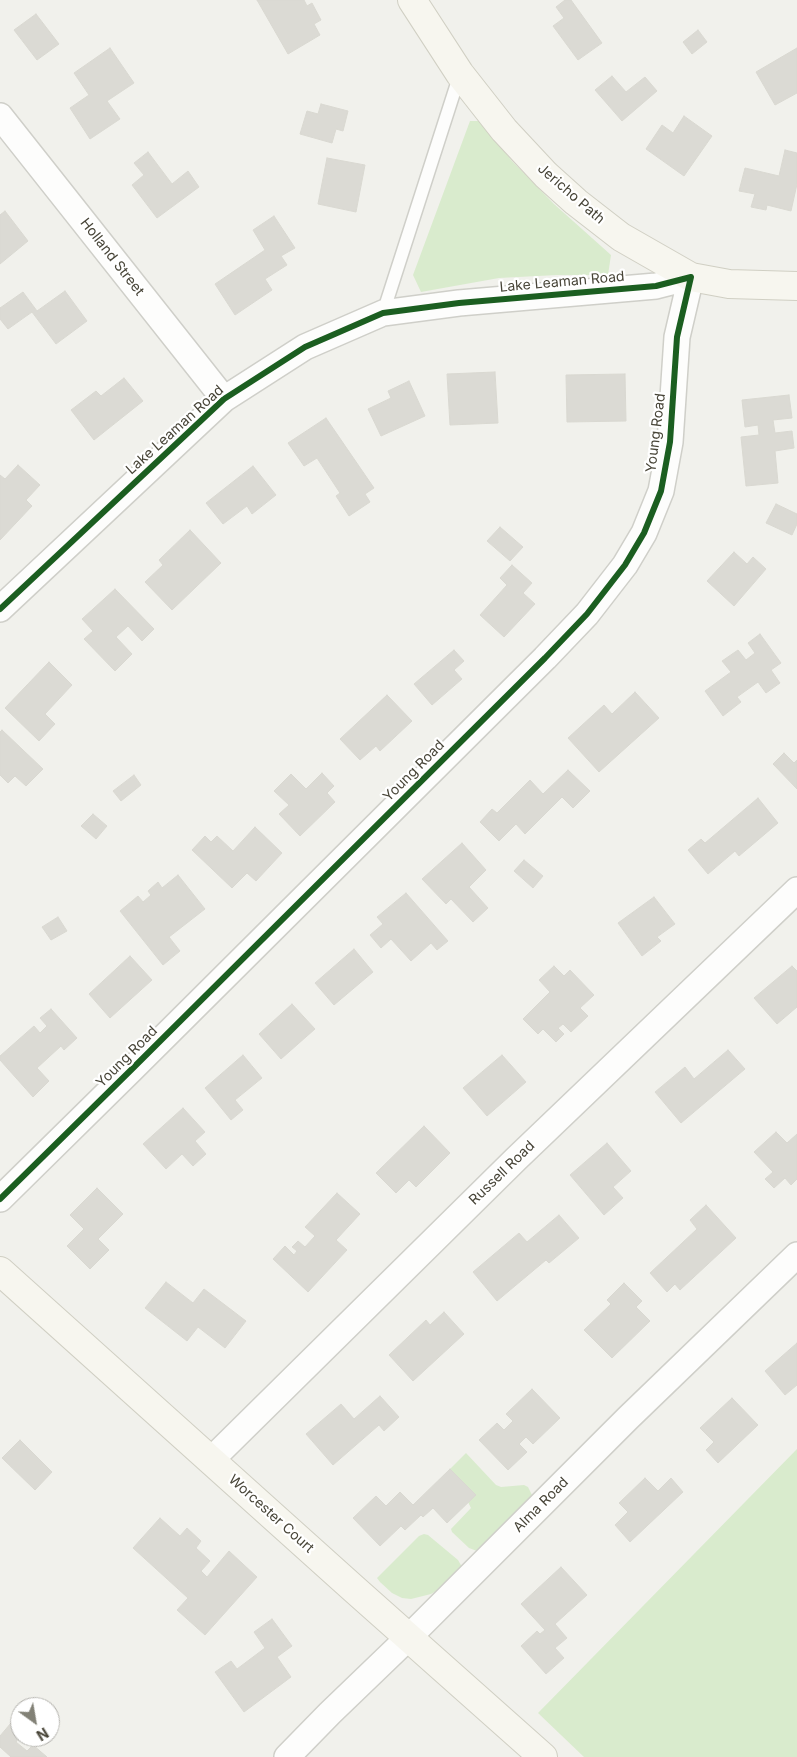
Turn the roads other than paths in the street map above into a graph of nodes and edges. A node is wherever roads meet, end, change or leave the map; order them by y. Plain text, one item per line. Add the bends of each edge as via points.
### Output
1 (412, 0) edge
2 (460, 74) junction
3 (0, 116) edge
4 (692, 277) junction
5 (797, 286) edge
6 (383, 313) junction
7 (224, 399) junction
8 (0, 609) edge
9 (797, 890) edge
10 (0, 1199) edge
11 (797, 1255) edge
12 (0, 1271) edge
13 (212, 1460) junction
14 (409, 1637) junction
15 (287, 1757) edge
16 (543, 1757) edge

1 - 2 street, Jericho Path
2 - 4 street, Jericho Path via 504,130 576,202 622,237
2 - 6 lane
3 - 7 street, Holland Street
4 - 5 street, Jericho Path via 729,284
4 - 6 street, Lake Leaman Road via 647,287 459,303
4 - 10 street, Young Road via 677,337 670,442 660,491 644,533 625,565 587,614 546,658
6 - 7 street, Lake Leaman Road via 305,347
7 - 8 street, Lake Leaman Road
9 - 13 street, Russell Road via 509,1165
11 - 14 street, Alma Road
12 - 13 street, Worcester Court
13 - 14 street, Worcester Court
14 - 15 street, Alma Road
14 - 16 street, Worcester Court

